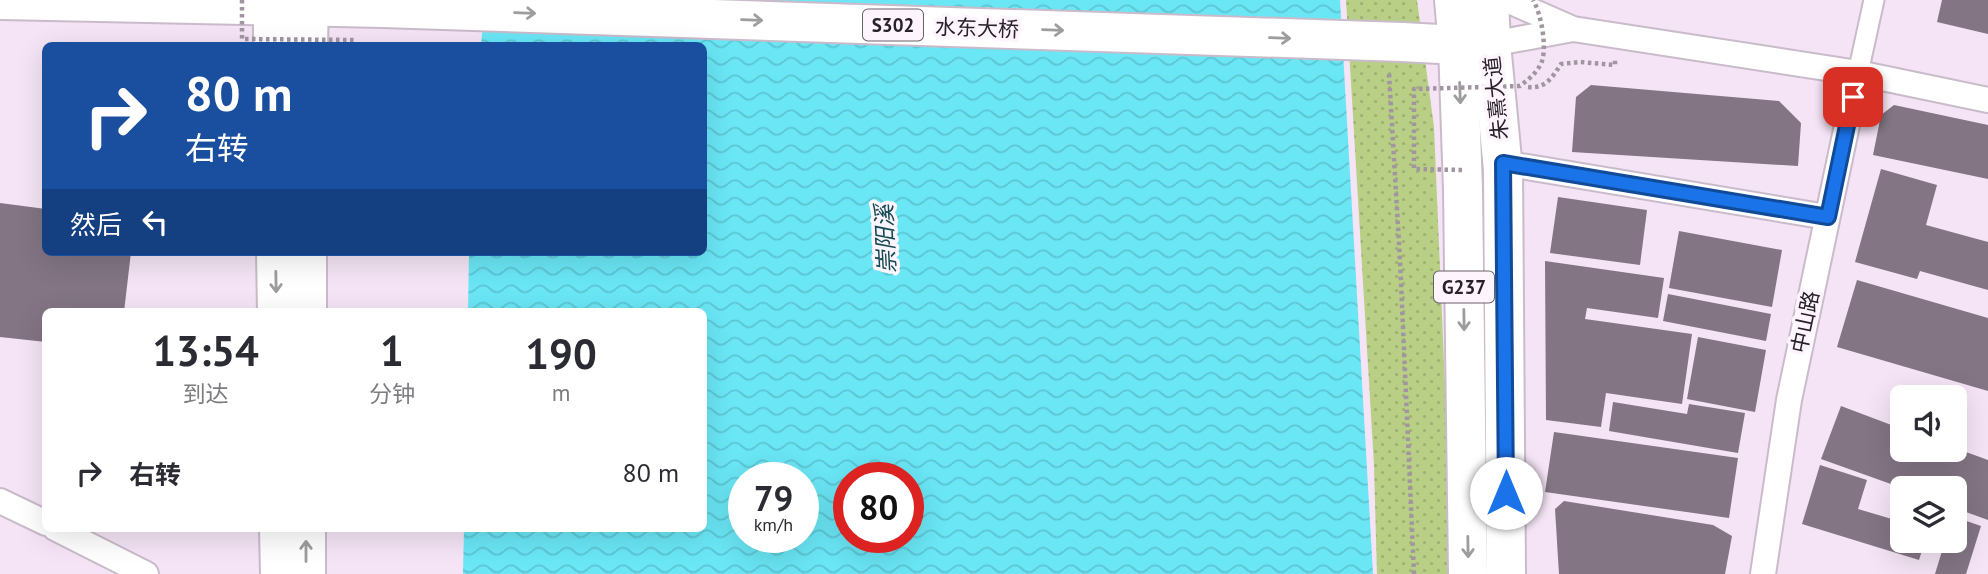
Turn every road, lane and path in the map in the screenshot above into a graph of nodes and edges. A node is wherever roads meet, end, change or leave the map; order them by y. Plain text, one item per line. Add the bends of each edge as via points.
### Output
1 (1, 0) edge
2 (1454, 0) edge
3 (1489, 0) edge
4 (1507, 0) edge
5 (1533, 0) edge
6 (1874, 0) edge
7 (281, 2) edge
8 (1573, 29) junction
9 (274, 42) edge
10 (306, 42) edge
11 (355, 42) edge
12 (1474, 44) junction
13 (1395, 53) junction
14 (1593, 63) dead end
15 (1858, 73) junction
16 (1520, 86) junction
17 (1988, 100) edge
18 (1503, 163) junction
19 (1462, 170) junction
20 (1828, 217) junction
21 (276, 256) edge
22 (307, 256) edge
23 (276, 308) edge
24 (307, 308) edge
25 (0, 500) edge
26 (42, 521) edge
27 (63, 532) edge
28 (277, 532) edge
29 (278, 532) edge
30 (306, 532) edge
31 (146, 574) edge
32 (265, 574) edge
33 (280, 574) edge
34 (306, 574) edge
35 (1414, 574) edge
36 (1468, 574) edge
37 (1506, 574) edge
38 (1763, 574) edge

1 - 7 main road, 水东大桥
2 - 12 main road, 朱熹大道 / G237
3 - 12 main road, 朱熹大道 / G237
4 - 8 street
5 - 16 path, bridge via 1542,27 1542,60
6 - 15 street
7 - 9 main road
7 - 10 main road
7 - 11 path, bridge via 242,39
7 -> 13 main road, 水东大桥 / S302, bridge
8 - 12 street
8 - 15 street
12 - 13 main road, S302
12 - 18 main road, 朱熹大道 / G237
12 -> 19 main road, 朱熹大道 / G237
13 - 35 path
14 - 16 path via 1561,64 1538,88
15 - 17 street
15 - 20 street, 中山路
16 - 19 path, bridge via 1413,89 1414,169
18 - 20 street
18 - 37 main road, 朱熹大道 / G237
19 -> 36 main road, 朱熹大道 / G237
20 - 38 street, 中山路 via 1789,400
21 -> 23 main road
22 - 24 main road
25 - 26 street
27 - 31 street
28 - 32 street
29 - 33 main road
34 -> 30 main road

